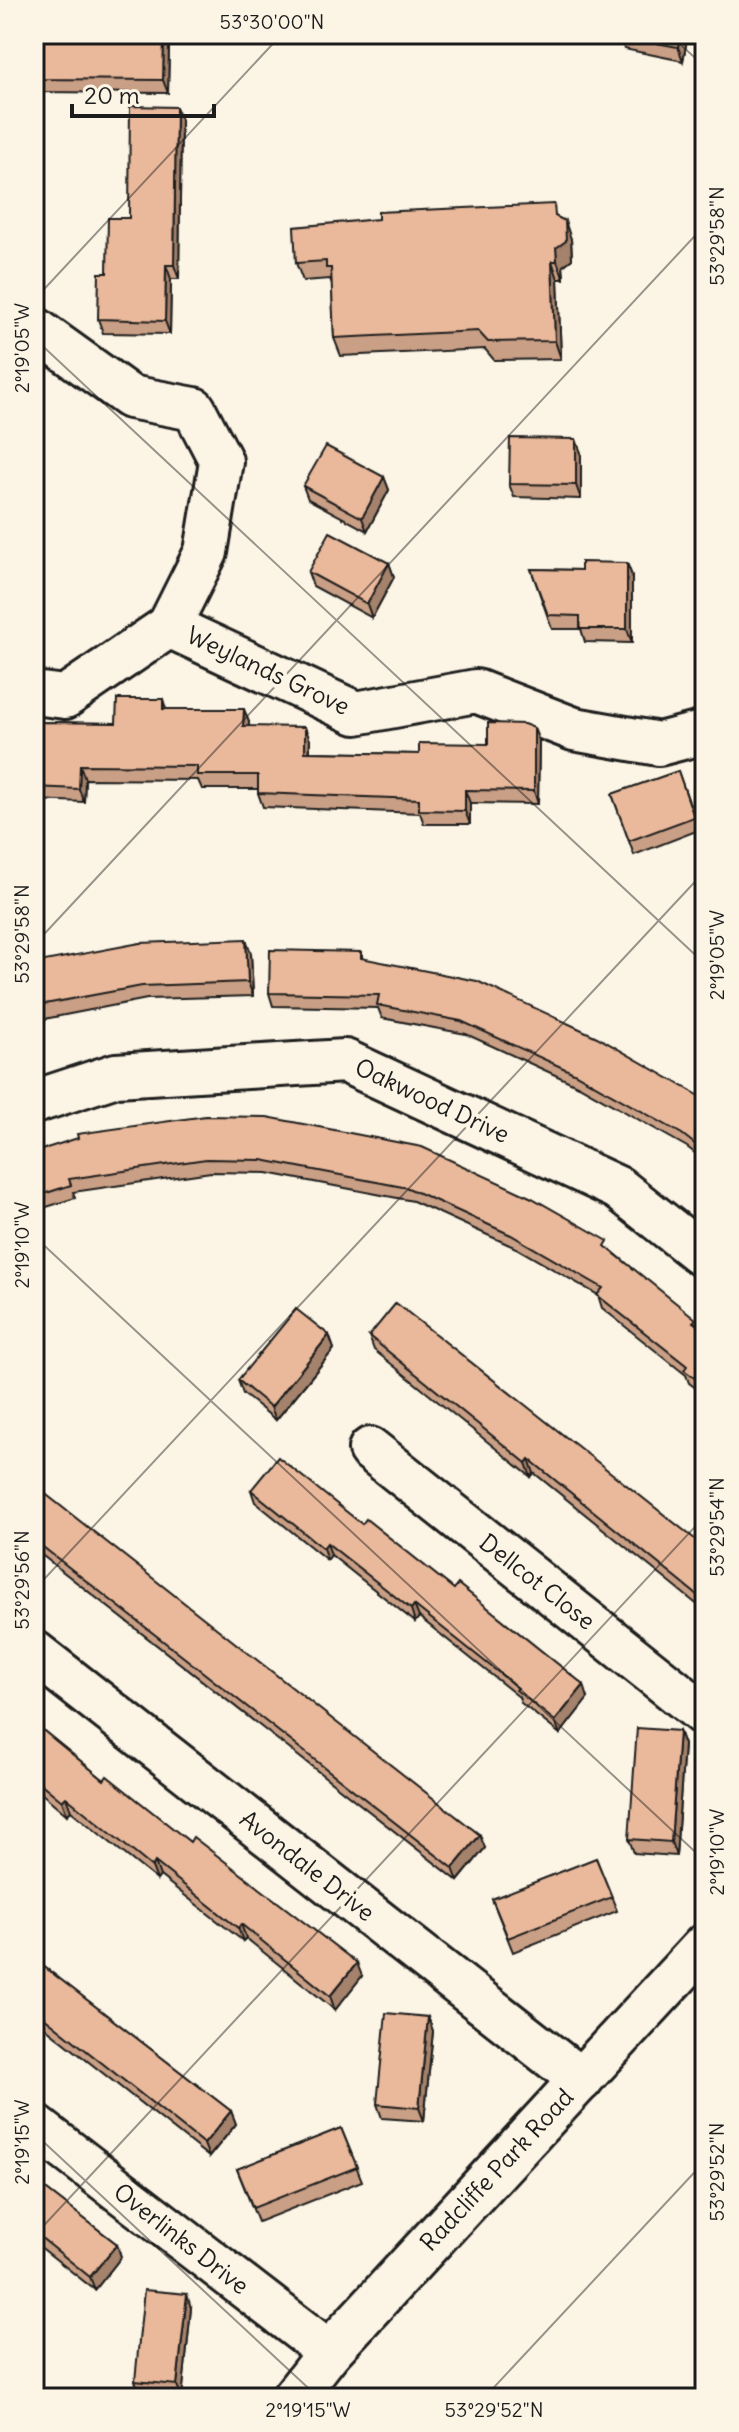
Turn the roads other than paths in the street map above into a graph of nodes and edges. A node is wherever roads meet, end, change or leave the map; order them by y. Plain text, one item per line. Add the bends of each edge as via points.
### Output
1 (34, 328) edge
2 (169, 626) junction
3 (34, 693) edge
4 (705, 732) edge
5 (34, 1102) edge
6 (705, 1257) edge
7 (370, 1449) dead end
8 (34, 1652) edge
9 (705, 1715) edge
10 (705, 1945) edge
11 (581, 2080) junction
12 (34, 2125) edge
13 (329, 2352) junction
14 (293, 2398) edge

1 - 2 street via 130,397 194,409 221,461 206,552
2 - 3 street, Weylands Grove via 65,697
2 - 4 street, Weylands Grove via 356,713 476,691 574,729 659,744
5 - 6 street, Oakwood Drive via 116,1075 345,1061 618,1188
7 - 9 street, Dellcot Close
8 - 11 street, Avondale Drive
10 - 11 street, Radcliffe Park Road
11 - 13 street, Radcliffe Park Road
12 - 13 street, Overlinks Drive
13 - 14 street, Radcliffe Park Road

